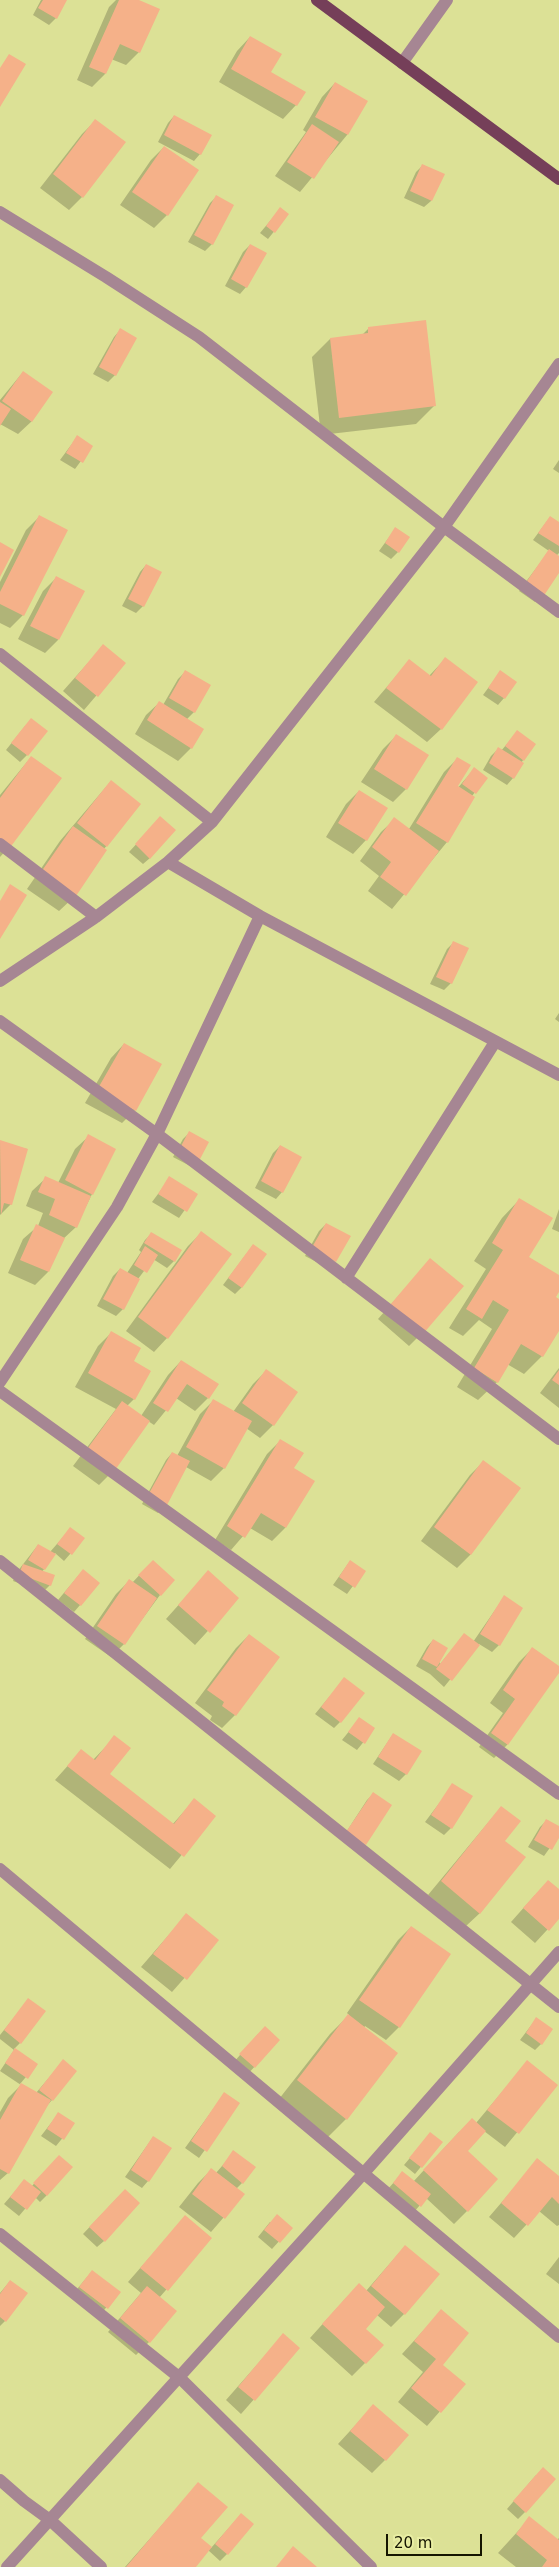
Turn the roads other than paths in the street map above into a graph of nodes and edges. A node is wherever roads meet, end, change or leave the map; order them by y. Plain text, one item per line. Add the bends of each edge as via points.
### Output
1 (317, 0) edge
2 (447, 0) edge
3 (402, 62) junction
4 (559, 179) edge
5 (0, 212) edge
6 (559, 364) edge
7 (444, 526) junction
8 (559, 612) edge
9 (0, 654) edge
10 (212, 822) junction
11 (0, 844) edge
12 (168, 862) junction
13 (260, 916) junction
14 (96, 917) junction
15 (0, 981) edge
16 (0, 1021) edge
17 (495, 1042) junction
18 (559, 1075) edge
19 (157, 1134) junction
20 (346, 1278) junction
21 (0, 1382) edge
22 (0, 1391) edge
23 (559, 1439) edge
24 (0, 1562) edge
25 (559, 1794) edge
26 (0, 1869) edge
27 (559, 1952) edge
28 (529, 1983) junction
29 (559, 2007) edge
30 (364, 2174) junction
31 (0, 2234) edge
32 (559, 2337) edge
33 (180, 2378) junction
34 (0, 2480) edge
35 (50, 2520) junction
36 (7, 2567) edge
37 (100, 2567) edge
38 (371, 2567) edge

1 - 3 main road
2 - 3 street
3 - 4 main road
5 - 7 street via 199,337
6 - 7 street
7 - 8 street
7 - 10 street
9 - 10 street
10 - 12 street
11 - 14 street
12 - 13 street
12 - 14 street
13 - 17 street
13 - 19 street
14 - 15 street
16 - 19 street
17 - 18 street
17 - 20 street
19 - 20 street
19 - 21 street via 117,1207
20 - 23 street
22 - 25 street
24 - 28 street
26 - 30 street
27 - 28 street
28 - 29 street
28 - 30 street
30 - 32 street
30 - 33 street
31 - 33 street
33 - 35 street
33 - 38 street
34 - 35 street
35 - 36 street
35 - 37 street

